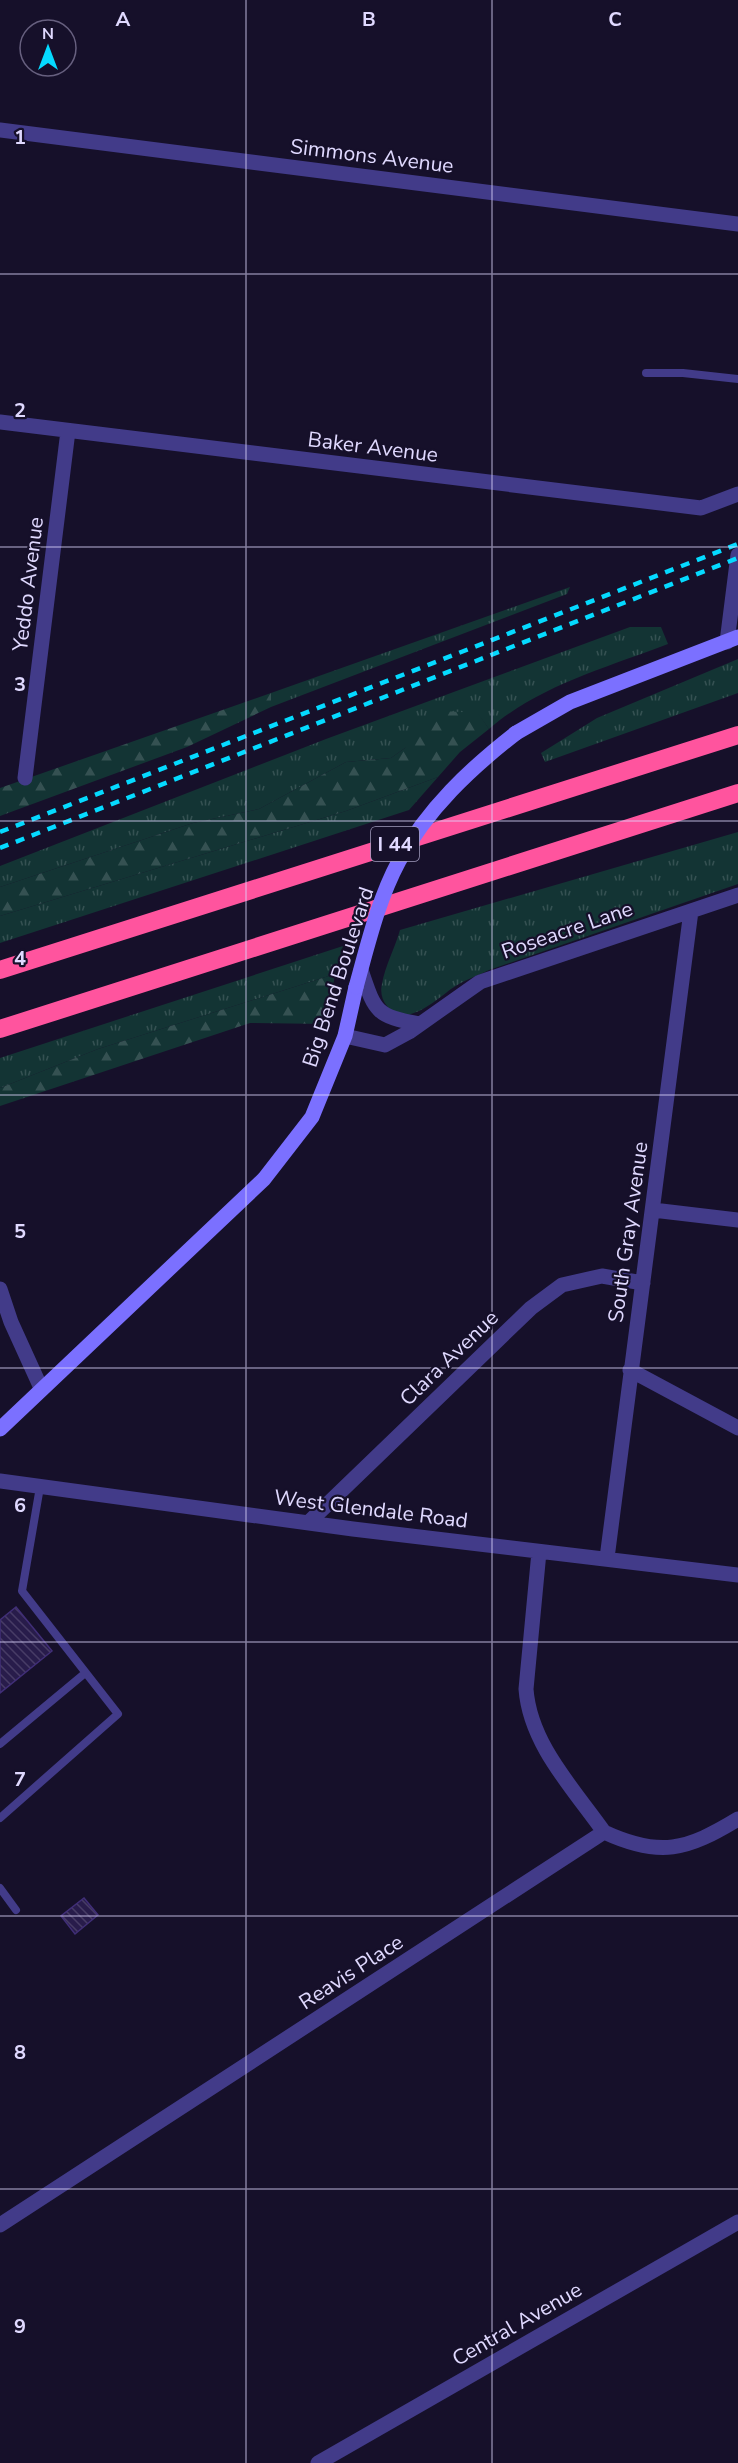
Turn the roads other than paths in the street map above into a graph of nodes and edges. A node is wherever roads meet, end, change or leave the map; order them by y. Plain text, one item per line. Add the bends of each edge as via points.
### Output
1 (0, 130) edge
2 (738, 224) edge
3 (646, 373) dead end
4 (738, 379) edge
5 (0, 422) edge
6 (68, 431) junction
7 (738, 494) edge
8 (738, 555) edge
9 (732, 640) edge
10 (738, 735) edge
11 (25, 778) dead end
12 (738, 793) edge
13 (738, 895) edge
14 (691, 911) junction
15 (0, 970) edge
16 (361, 970) junction
17 (419, 1024) junction
18 (0, 1029) edge
19 (345, 1036) junction
20 (653, 1210) junction
21 (738, 1221) edge
22 (643, 1283) junction
23 (0, 1289) edge
24 (630, 1370) junction
25 (41, 1388) junction
26 (738, 1428) edge
27 (0, 1429) edge
28 (0, 1481) edge
29 (40, 1487) junction
30 (308, 1522) junction
31 (539, 1552) junction
32 (607, 1558) junction
33 (738, 1575) edge
34 (84, 1674) junction
35 (0, 1744) edge
36 (0, 1818) edge
37 (738, 1819) edge
38 (604, 1832) junction
39 (0, 1888) edge
40 (16, 1910) dead end
41 (738, 2222) edge
42 (0, 2225) edge
43 (318, 2463) edge

1 - 2 street, Simmons Avenue
3 - 4 lane
5 - 6 street, Baker Avenue
6 - 7 street, Baker Avenue via 701,508
6 - 11 street, Yeddo Avenue
8 - 9 street
9 - 16 main road, Big Bend Boulevard, bridge via 570,702 516,733 473,766 429,817 399,861
10 - 15 highway, I 44
12 - 18 highway
13 - 14 street, Roseacre Lane
14 - 17 street, Roseacre Lane via 480,982
14 - 20 street, South Gray Avenue
16 - 17 street via 372,1002 381,1014
16 - 19 main road, Big Bend Boulevard, bridge
17 - 19 street, Roseacre Lane via 386,1045
19 - 25 main road, Big Bend Boulevard via 312,1117 264,1179
20 - 21 street
20 - 22 street, South Gray Avenue
22 - 24 street, South Gray Avenue
22 - 30 street, Clara Avenue via 602,1276 562,1285 531,1308
23 - 25 street
24 - 26 street
24 - 32 street, South Gray Avenue
25 - 27 main road, Big Bend Boulevard
28 - 29 street, West Glendale Road
29 - 30 street, West Glendale Road
29 - 34 lane via 22,1591
30 - 31 street, West Glendale Road
31 - 32 street, West Glendale Road
31 - 38 street via 526,1689 528,1711 545,1747
32 - 33 street, West Glendale Road
34 - 35 lane
34 - 36 lane via 118,1714
37 - 38 street via 704,1840 664,1849 628,1844
38 - 42 street, Reavis Place
39 - 40 lane
41 - 43 street, Central Avenue

